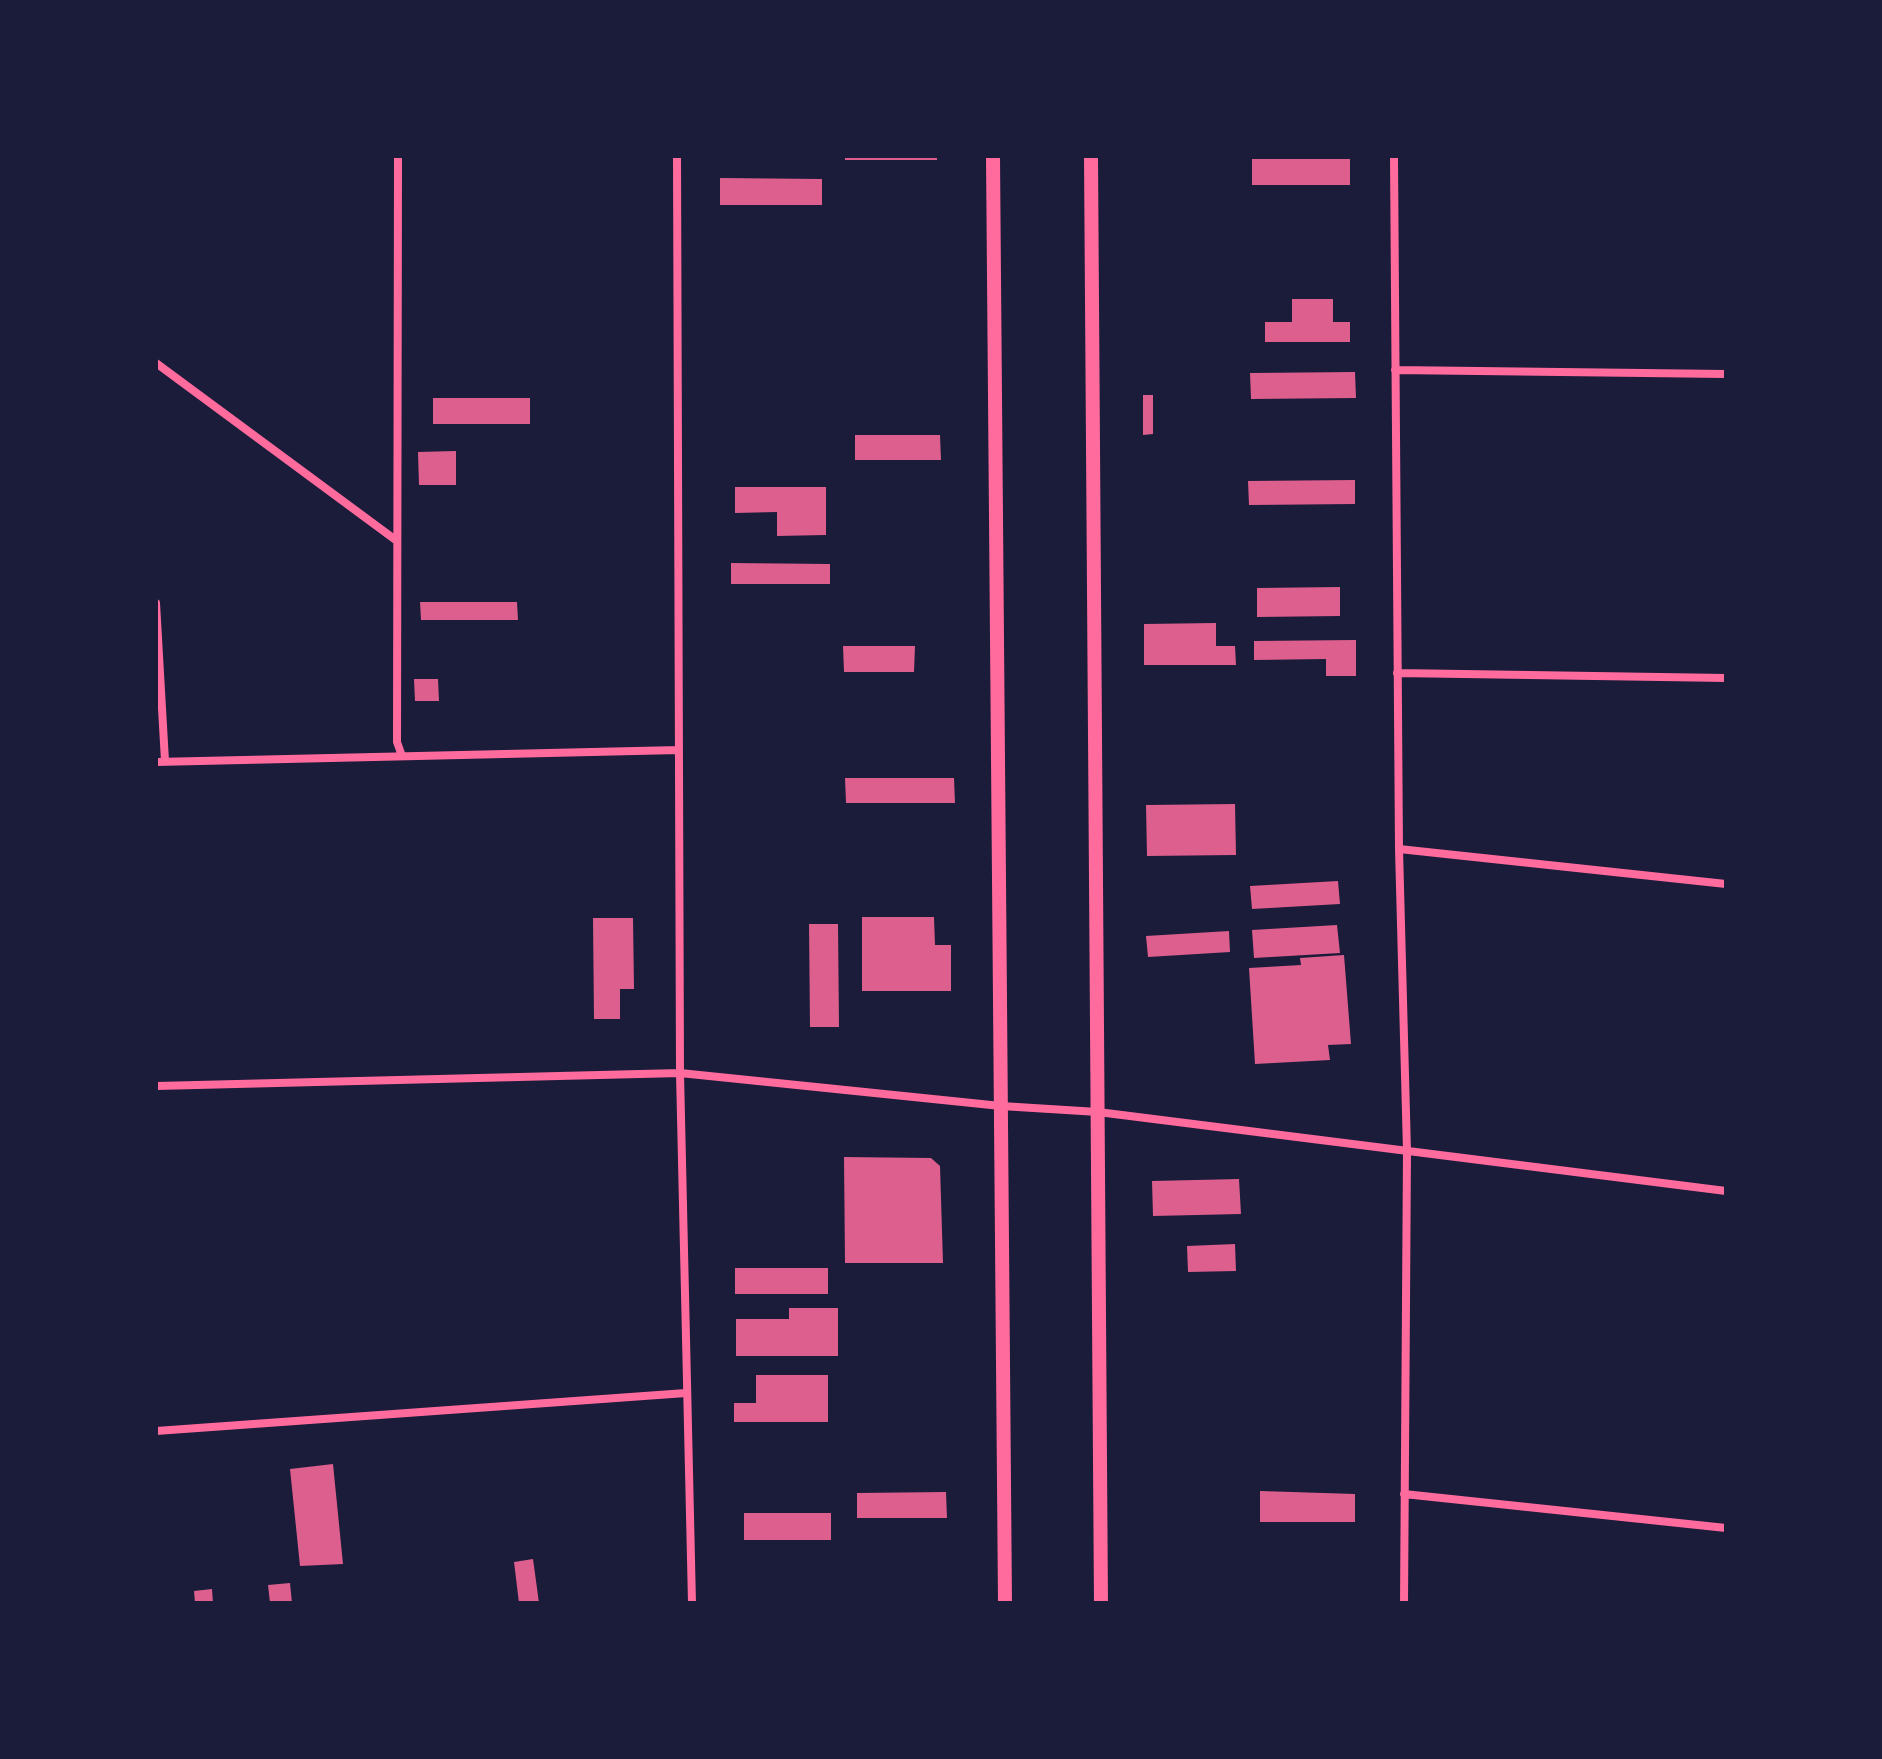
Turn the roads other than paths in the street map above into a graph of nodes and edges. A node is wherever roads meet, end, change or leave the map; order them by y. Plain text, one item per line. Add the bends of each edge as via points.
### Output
1 (398, 156) edge
2 (677, 156) edge
3 (993, 156) edge
4 (1091, 156) edge
5 (1394, 156) edge
6 (156, 363) edge
7 (1395, 370) junction
8 (1726, 374) edge
9 (397, 541) junction
10 (156, 603) edge
11 (1397, 673) junction
12 (1726, 678) edge
13 (679, 750) junction
14 (402, 756) junction
15 (160, 761) edge
16 (1399, 849) junction
17 (1726, 884) edge
18 (680, 1073) junction
19 (156, 1086) edge
20 (1001, 1106) junction
21 (1098, 1112) junction
22 (1407, 1151) junction
23 (1726, 1191) edge
24 (686, 1393) junction
25 (156, 1431) edge
26 (1404, 1494) junction
27 (1726, 1528) edge
28 (692, 1603) edge
29 (1005, 1603) edge
30 (1101, 1603) edge
31 (1404, 1603) edge

1 - 9 street
2 - 13 street
3 - 20 street
4 - 21 street
5 - 7 street
6 - 9 street
7 - 8 street
7 - 11 street
9 - 14 street via 397,742
10 - 15 street
11 - 12 street
11 - 16 street
13 - 14 street
13 - 18 street
14 - 15 street
16 - 17 street
16 - 22 street
18 - 19 street
18 - 20 street
18 - 24 street
20 - 21 street
20 - 29 street
21 - 22 street
21 - 30 street
22 - 23 street
22 - 26 street
24 - 25 street
24 - 28 street
26 - 27 street
26 - 31 street

